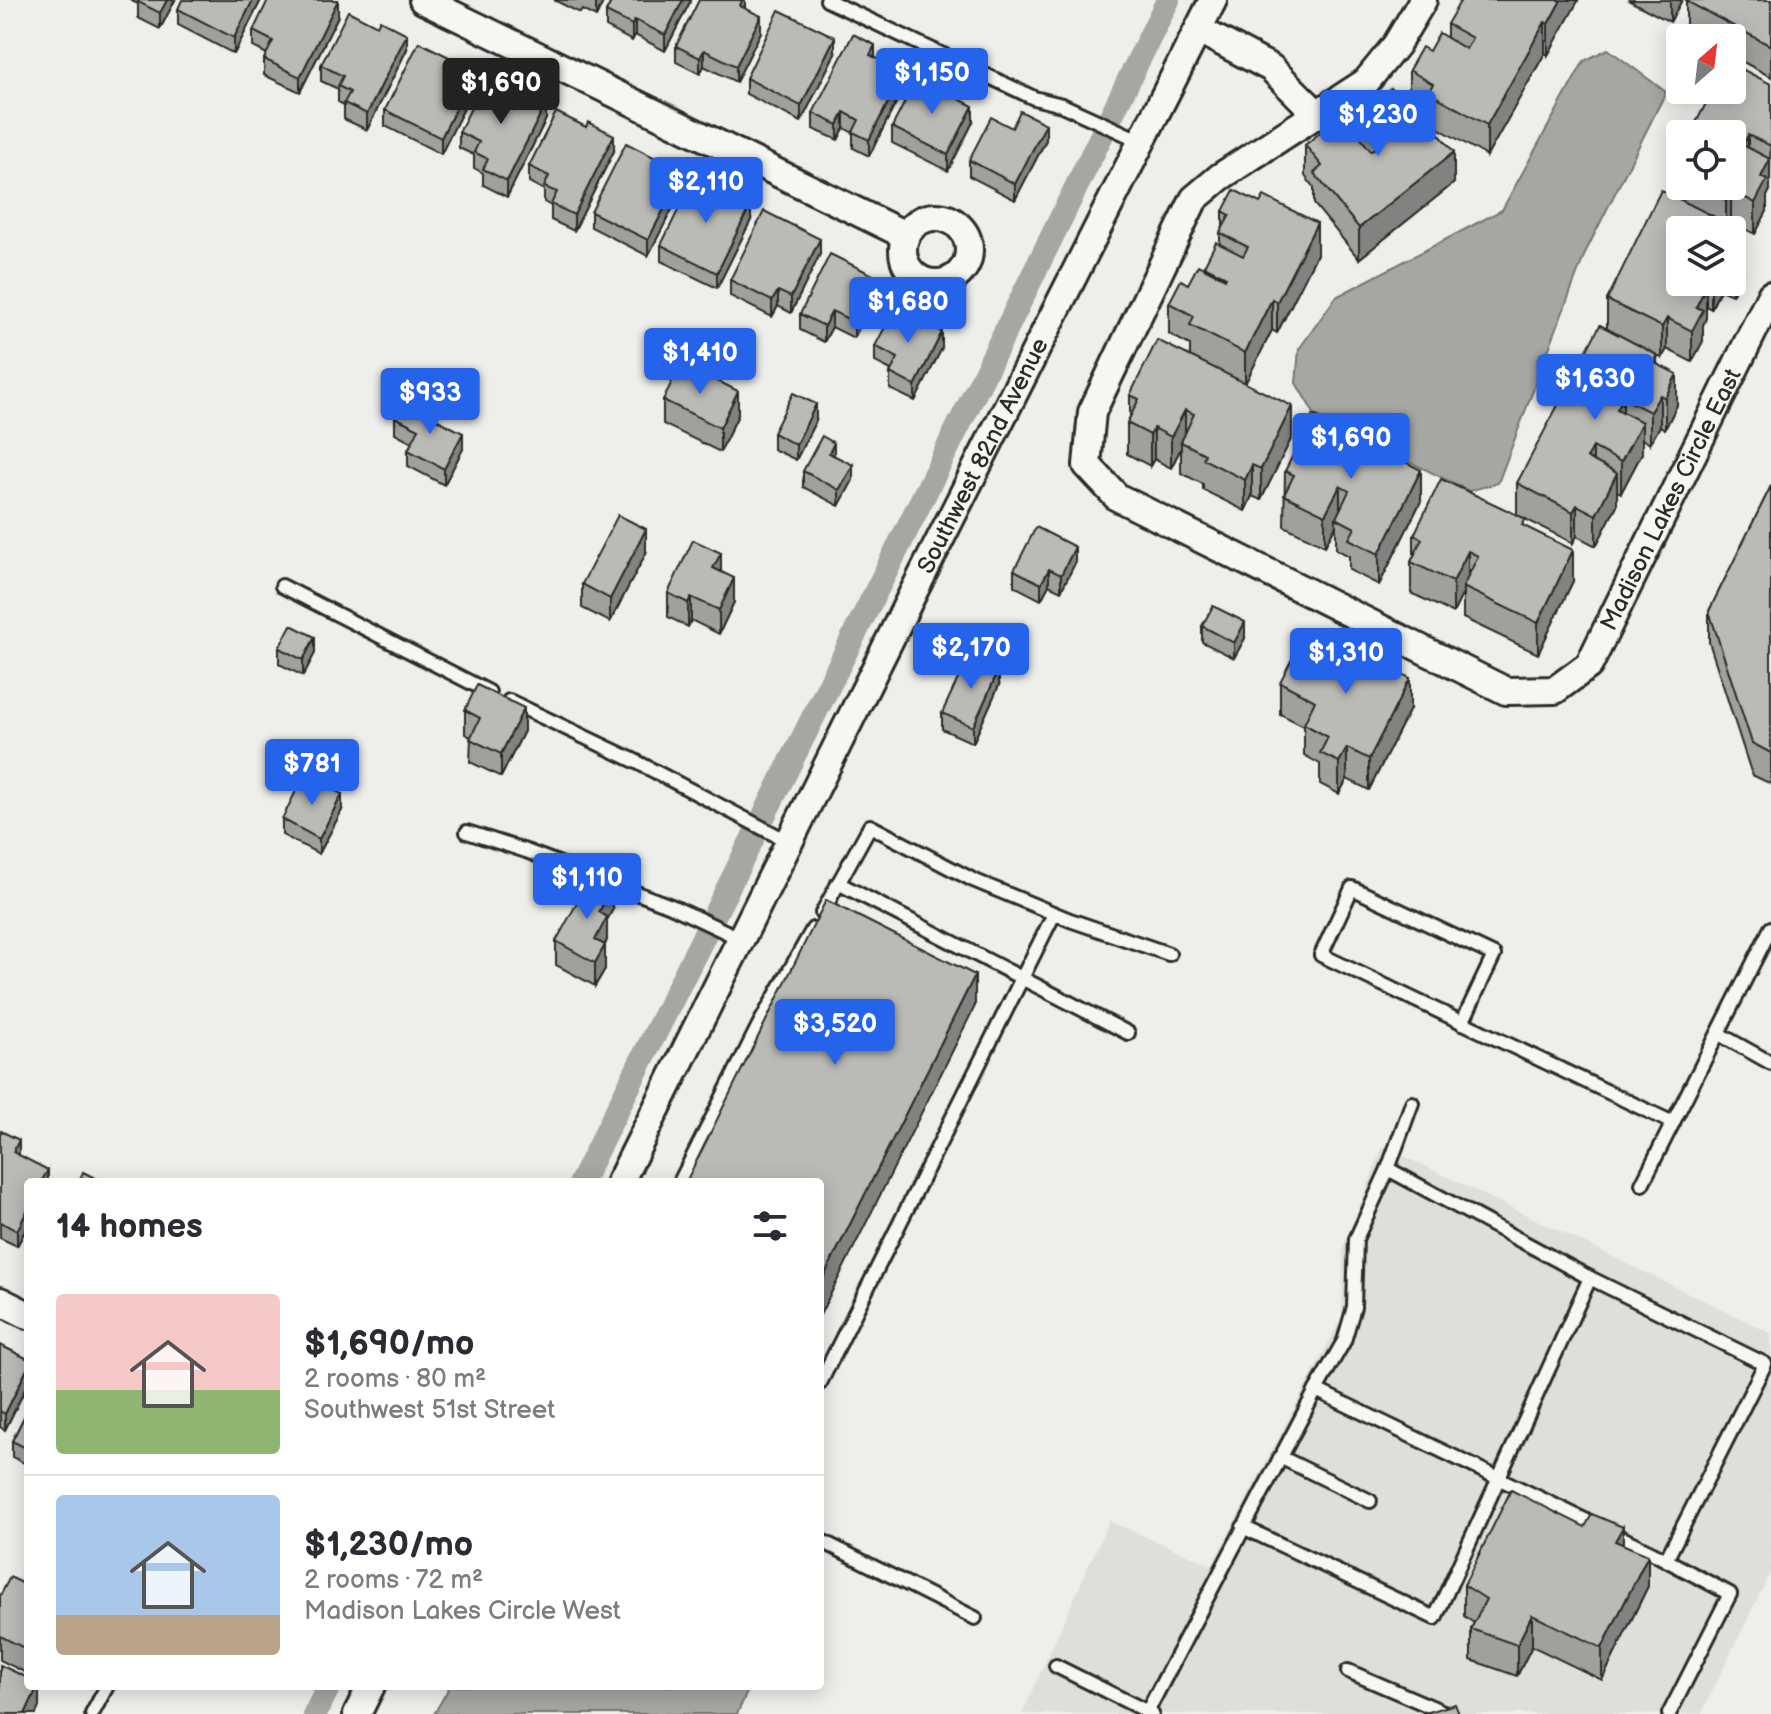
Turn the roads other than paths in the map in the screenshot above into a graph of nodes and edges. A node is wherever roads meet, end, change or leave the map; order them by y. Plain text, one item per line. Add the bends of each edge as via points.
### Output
1 (423, 0) edge
2 (827, 0) edge
3 (1213, 0) edge
4 (1423, 0) edge
5 (1199, 30) junction
6 (1316, 113) junction
7 (1143, 142) junction
8 (905, 235) dead end
9 (1771, 295) edge
10 (282, 586) dead end
11 (467, 832) dead end
12 (789, 842) junction
13 (838, 883) junction
14 (1054, 914) junction
15 (1771, 928) edge
16 (730, 934) junction
17 (1169, 954) dead end
18 (1022, 978) junction
19 (1462, 1023) junction
20 (1128, 1033) dead end
21 (1719, 1034) junction
22 (1771, 1063) edge
23 (1412, 1103) dead end
24 (1673, 1123) junction
25 (1388, 1169) junction
26 (622, 1178) edge
27 (682, 1178) edge
28 (1642, 1184) dead end
29 (1590, 1278) junction
30 (0, 1301) edge
31 (24, 1313) edge
32 (824, 1375) edge
33 (1316, 1390) junction
34 (1280, 1457) junction
35 (1497, 1478) junction
36 (1370, 1501) dead end
37 (1243, 1527) junction
38 (824, 1542) edge
39 (1666, 1560) junction
40 (975, 1618) dead end
41 (1056, 1666) dead end
42 (1348, 1671) dead end
43 (105, 1690) edge
44 (369, 1690) edge
45 (1148, 1713) edge
46 (92, 1714) edge
47 (357, 1714) edge
48 (1448, 1714) edge
49 (1669, 1714) edge

1 - 8 street
2 - 7 lane via 1034,98
3 - 5 street, Southwest 82nd Avenue
4 - 6 street via 1366,82
5 - 6 street via 1271,68
5 - 7 street, Southwest 82nd Avenue
6 - 9 street, Madison Lakes Circle East via 1194,199 1092,412 1087,465 1117,497 1506,691 1555,690 1589,665
7 - 12 street, Southwest 82nd Avenue
10 - 12 lane
11 - 16 lane via 683,911
12 - 16 street, Southwest 82nd Avenue
13 - 14 lane via 870,826 973,880
13 - 18 lane
13 - 27 lane
14 - 17 lane
14 - 18 lane
15 - 21 lane
16 - 26 street, Southwest 82nd Avenue
18 - 20 lane
18 - 32 lane
19 - 19 lane via 1321,955 1352,888 1494,955
19 - 24 lane
21 - 22 lane
21 - 24 lane
23 - 25 lane
24 - 28 lane
25 - 29 lane
25 - 33 lane via 1356,1239 1354,1307 1344,1341
29 - 35 lane
29 - 39 lane via 1765,1364
30 - 31 street
33 - 34 lane
33 - 35 lane
34 - 36 lane
34 - 37 lane
35 - 37 lane via 1435,1618
35 - 39 lane
37 - 45 lane
38 - 40 lane
39 - 49 lane via 1730,1594
41 - 45 lane
42 - 48 lane
43 - 46 lane
44 - 47 street

